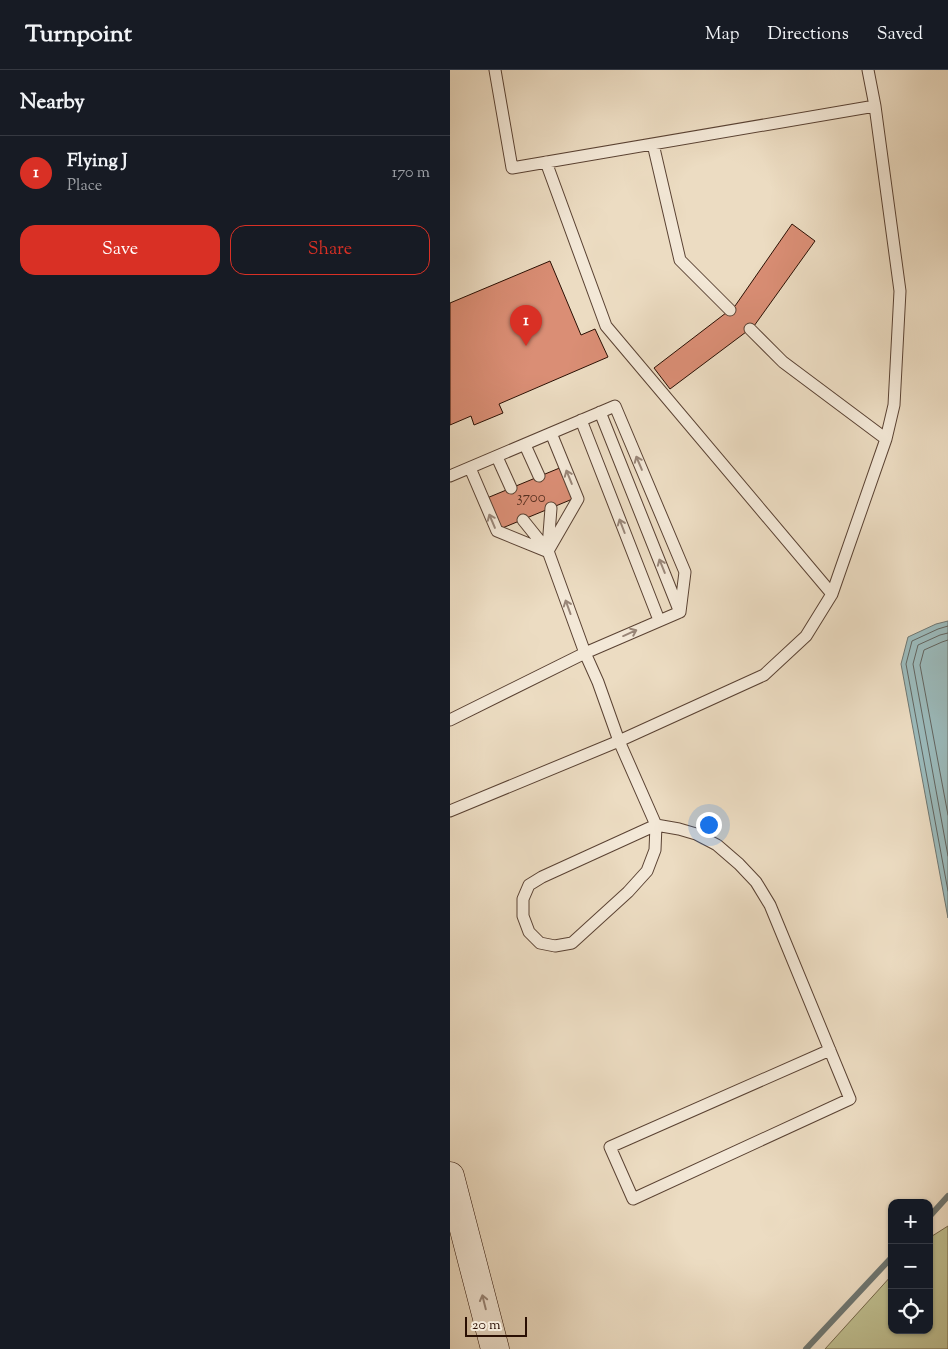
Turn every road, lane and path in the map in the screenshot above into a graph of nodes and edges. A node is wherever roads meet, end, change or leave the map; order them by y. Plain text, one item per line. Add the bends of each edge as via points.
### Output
1 (494, 70) edge
2 (868, 70) edge
3 (875, 106) junction
4 (653, 144) junction
5 (546, 162) junction
6 (730, 310) dead end
7 (750, 329) dead end
8 (600, 412) junction
9 (581, 420) junction
10 (551, 433) junction
11 (886, 439) junction
12 (525, 444) junction
13 (497, 456) junction
14 (470, 468) junction
15 (450, 476) edge
16 (539, 476) dead end
17 (511, 488) dead end
18 (551, 508) dead end
19 (523, 520) dead end
20 (548, 551) junction
21 (832, 594) junction
22 (680, 612) junction
23 (659, 620) junction
24 (585, 653) junction
25 (450, 720) edge
26 (619, 741) junction
27 (450, 811) edge
28 (656, 825) junction
29 (830, 1050) junction
30 (450, 1176) edge
31 (495, 1349) edge

1 - 5 lane via 512,168
2 - 3 lane
3 - 4 lane
3 - 11 lane via 900,291 894,405
4 - 5 lane
4 - 6 lane via 680,260
5 - 21 lane via 606,326
7 - 11 lane via 784,362
8 - 9 lane
22 -> 8 lane
22 -> 8 lane via 685,572 615,406
9 - 10 lane
23 -> 9 lane
10 - 12 lane
20 -> 10 lane via 578,499
11 - 21 lane
12 - 13 lane
12 - 16 lane
13 - 14 lane
13 - 17 lane
14 - 15 lane
20 -> 14 lane via 497,531
18 - 20 lane
19 - 20 lane
24 -> 20 lane
21 - 26 lane via 806,636 764,675
22 - 23 lane
24 -> 23 lane
24 - 25 lane
24 - 26 lane
26 - 27 lane
26 - 28 lane
28 - 28 lane via 529,884 523,899 523,916 529,932 540,943 555,946 572,943 648,871 655,850
28 - 29 lane via 696,834 717,845 756,882 770,905
29 - 29 lane via 850,1099 633,1199 610,1147
31 -> 30 main road

